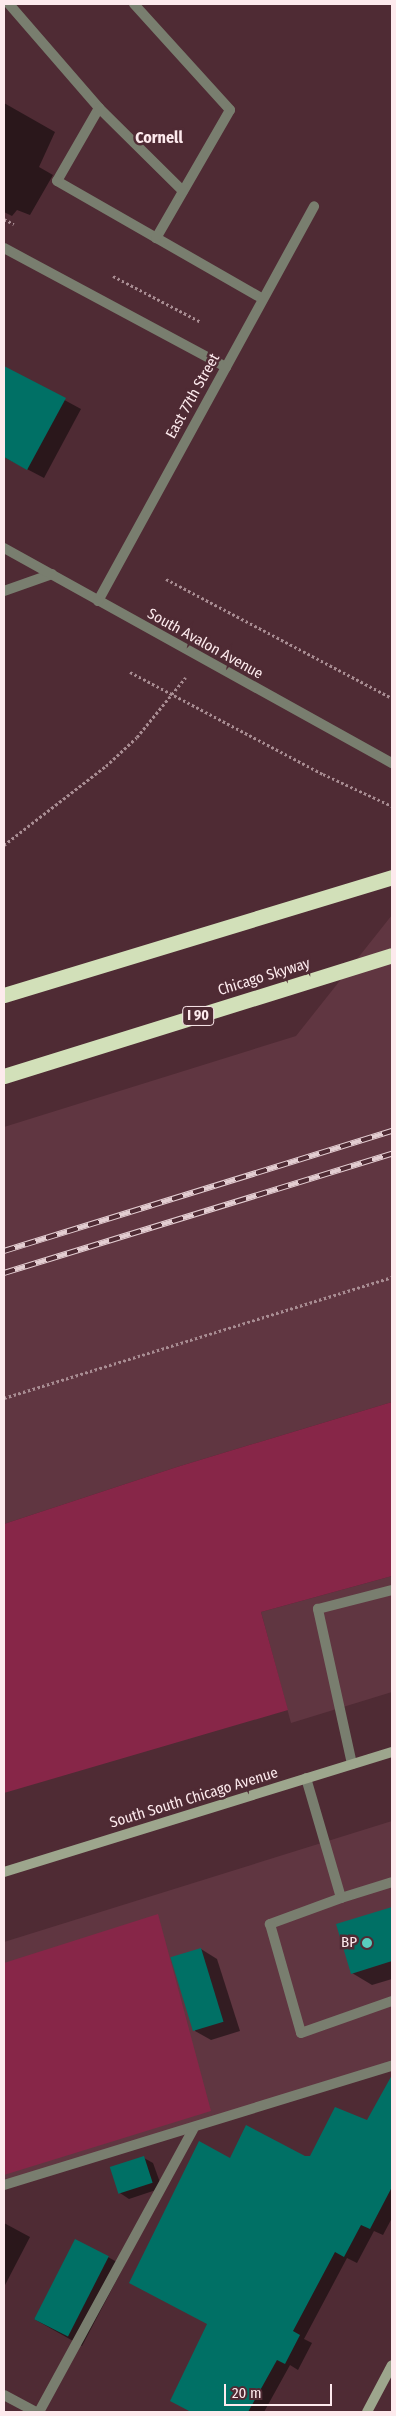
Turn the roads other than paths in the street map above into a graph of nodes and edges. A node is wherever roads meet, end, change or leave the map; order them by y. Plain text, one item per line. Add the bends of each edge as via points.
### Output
1 (9, 4) edge
2 (134, 4) edge
3 (99, 108) junction
4 (182, 191) junction
5 (314, 206) dead end
6 (156, 238) junction
7 (4, 248) edge
8 (263, 299) junction
9 (226, 367) junction
10 (4, 548) edge
11 (52, 574) junction
12 (4, 591) edge
13 (98, 601) junction
14 (392, 763) edge
15 (392, 877) edge
16 (392, 955) edge
17 (4, 995) edge
18 (4, 1076) edge
19 (392, 1590) edge
20 (392, 1752) edge
21 (352, 1764) junction
22 (306, 1778) junction
23 (4, 1872) edge
24 (392, 1882) edge
25 (341, 1898) junction
26 (392, 2001) edge
27 (392, 2066) edge
28 (192, 2128) junction
29 (4, 2185) edge
30 (392, 2365) edge
31 (4, 2395) edge
32 (38, 2412) edge
33 (367, 2412) edge

1 - 3 street
2 - 4 street via 230,110
3 - 4 street
3 - 6 street via 57,181
4 - 6 street
5 - 8 street, East 77th Street
6 - 8 street
7 - 9 street
8 - 9 street, East 77th Street
9 - 13 street, East 77th Street
10 - 11 street, South Avalon Avenue
11 - 12 street
11 - 13 street, South Avalon Avenue
13 - 14 street, South Avalon Avenue
15 - 17 highway
16 - 18 highway, Chicago Skyway / I 90
19 - 21 street via 318,1609
20 - 21 main road, South South Chicago Avenue
21 - 22 main road, South South Chicago Avenue
22 - 23 main road, South South Chicago Avenue
22 - 25 street
24 - 25 street
25 - 26 street via 270,1924 301,2033
27 - 28 street
28 - 29 street
28 - 32 street
30 - 33 main road
31 - 32 street

